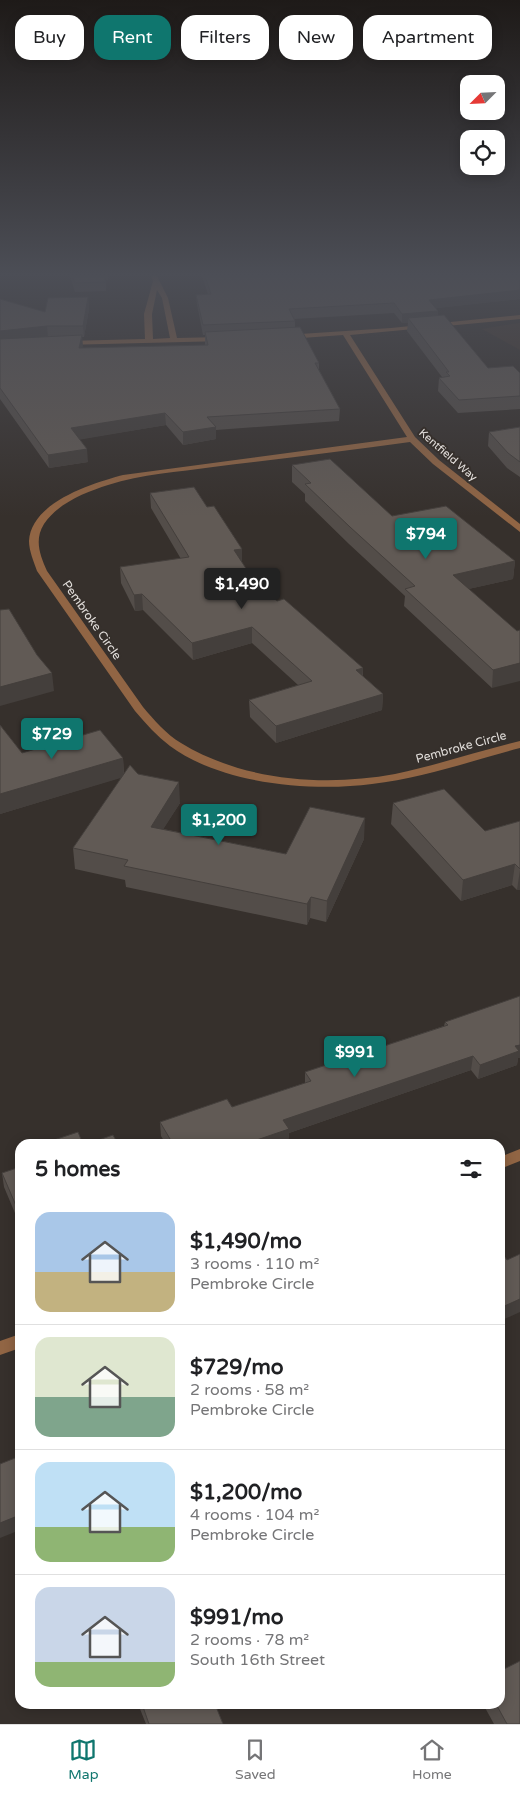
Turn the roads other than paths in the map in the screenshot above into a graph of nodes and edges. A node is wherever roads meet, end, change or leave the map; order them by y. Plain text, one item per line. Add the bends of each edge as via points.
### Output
1 (358, 356) edge
2 (412, 440) junction
3 (520, 529) edge
4 (520, 744) edge
5 (520, 1155) edge
6 (505, 1161) edge
7 (15, 1343) edge
8 (0, 1348) edge

1 - 2 street, Kentfield Way
2 - 3 street, Kentfield Way
2 - 4 street, Pembroke Circle via 177,470 108,483 74,496 44,518 35,531 34,550 42,571 139,709 157,730 200,758 263,777 351,783 407,774
5 - 6 street
7 - 8 street

